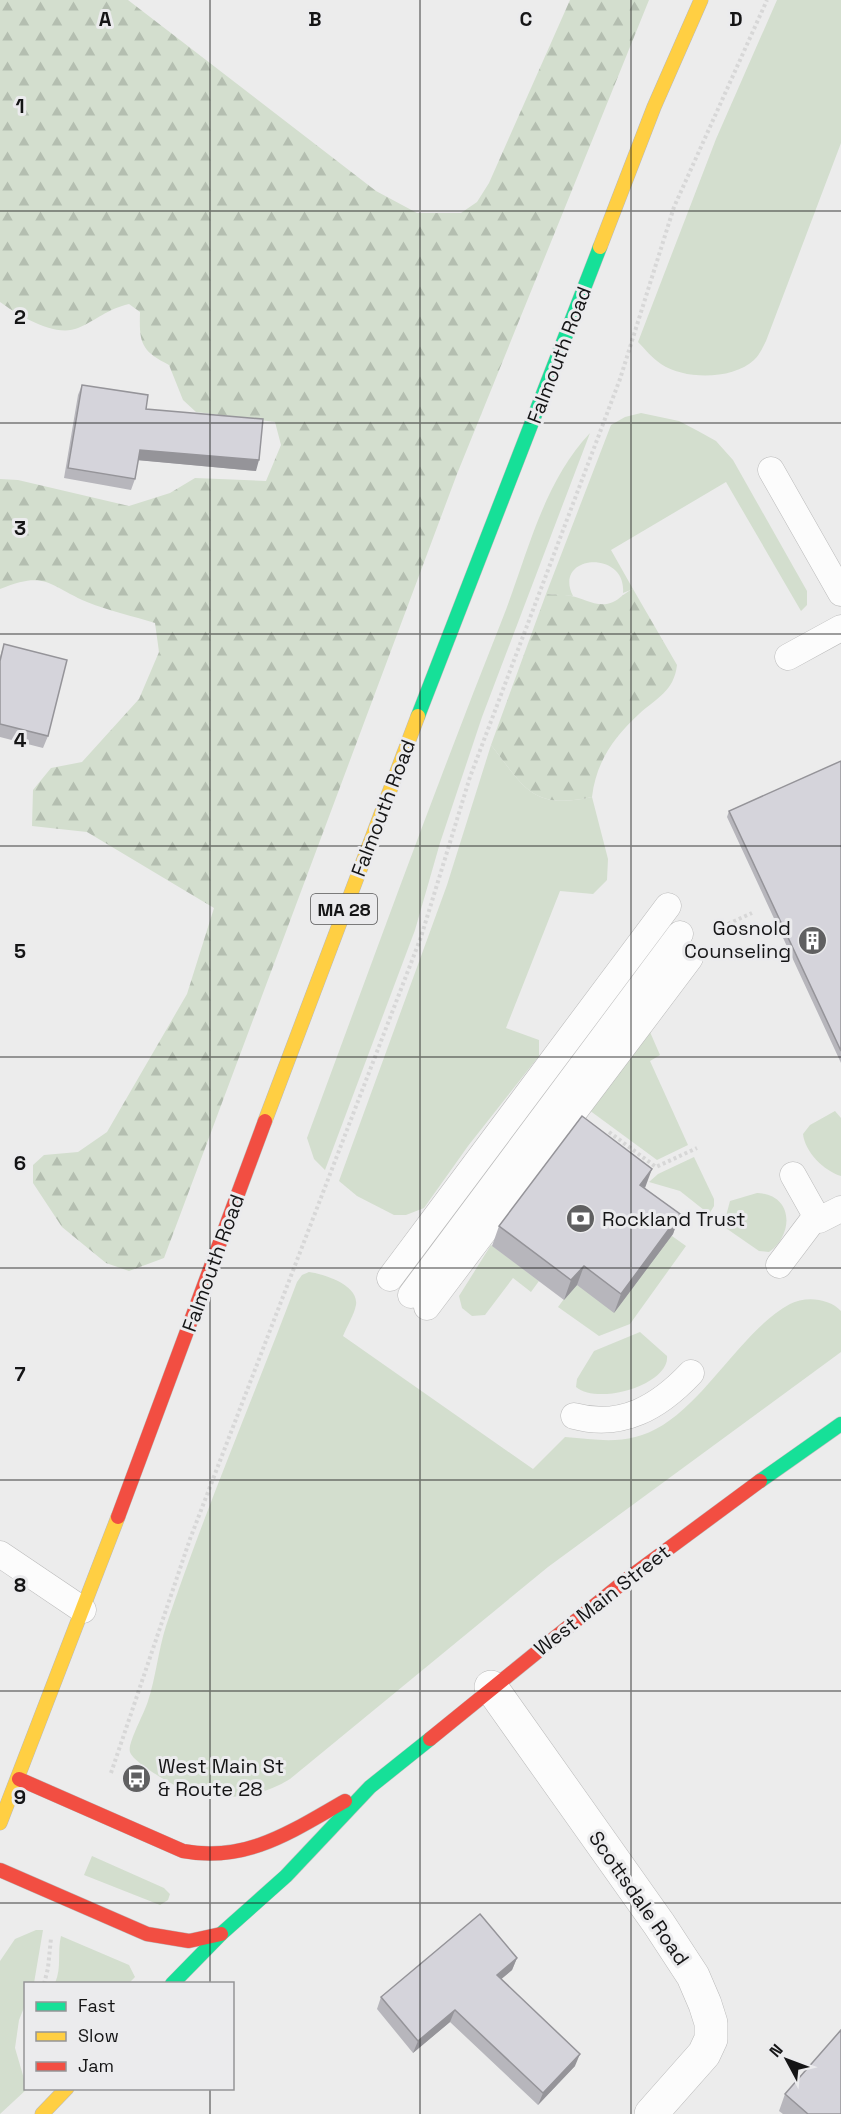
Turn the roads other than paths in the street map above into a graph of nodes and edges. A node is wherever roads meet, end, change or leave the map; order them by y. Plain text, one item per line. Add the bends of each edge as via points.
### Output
1 (702, 0) edge
2 (771, 470) dead end
3 (841, 594) edge
4 (841, 628) edge
5 (788, 657) dead end
6 (668, 906) dead end
7 (680, 934) dead end
8 (690, 958) dead end
9 (793, 1175) dead end
10 (779, 1265) dead end
11 (390, 1278) dead end
12 (691, 1373) dead end
13 (574, 1416) dead end
14 (841, 1424) edge
15 (0, 1554) edge
16 (84, 1610) junction
17 (491, 1687) junction
18 (19, 1779) junction
19 (370, 1787) junction
20 (0, 1823) edge
21 (0, 1870) edge
22 (221, 1934) junction
23 (173, 1982) edge
24 (65, 2090) edge
25 (42, 2114) edge
26 (651, 2114) edge

1 - 16 main road, Falmouth Road / MA 28 via 654,107 382,808
2 - 3 lane
4 - 5 lane
6 - 11 lane
7 - 8 lane via 419,1301 576,1109
9 - 10 lane via 816,1216
12 - 13 lane via 661,1402 639,1413 602,1421
14 - 17 main road, West Main Street via 704,1521
15 - 16 lane
16 - 18 main road, Falmouth Road / MA 28
17 - 19 main road, West Main Street
17 - 26 street, Scottsdale Road via 659,1924 693,1976 705,2004 711,2039 704,2055
18 - 19 main road, West Main Street via 183,1851 206,1856 239,1853 271,1841
18 - 20 main road, Falmouth Road / MA 28
19 - 22 main road, West Main Street via 286,1876
21 - 22 main road, West Main Street via 147,1934 189,1941
22 - 23 main road, West Main Street
24 - 25 main road

